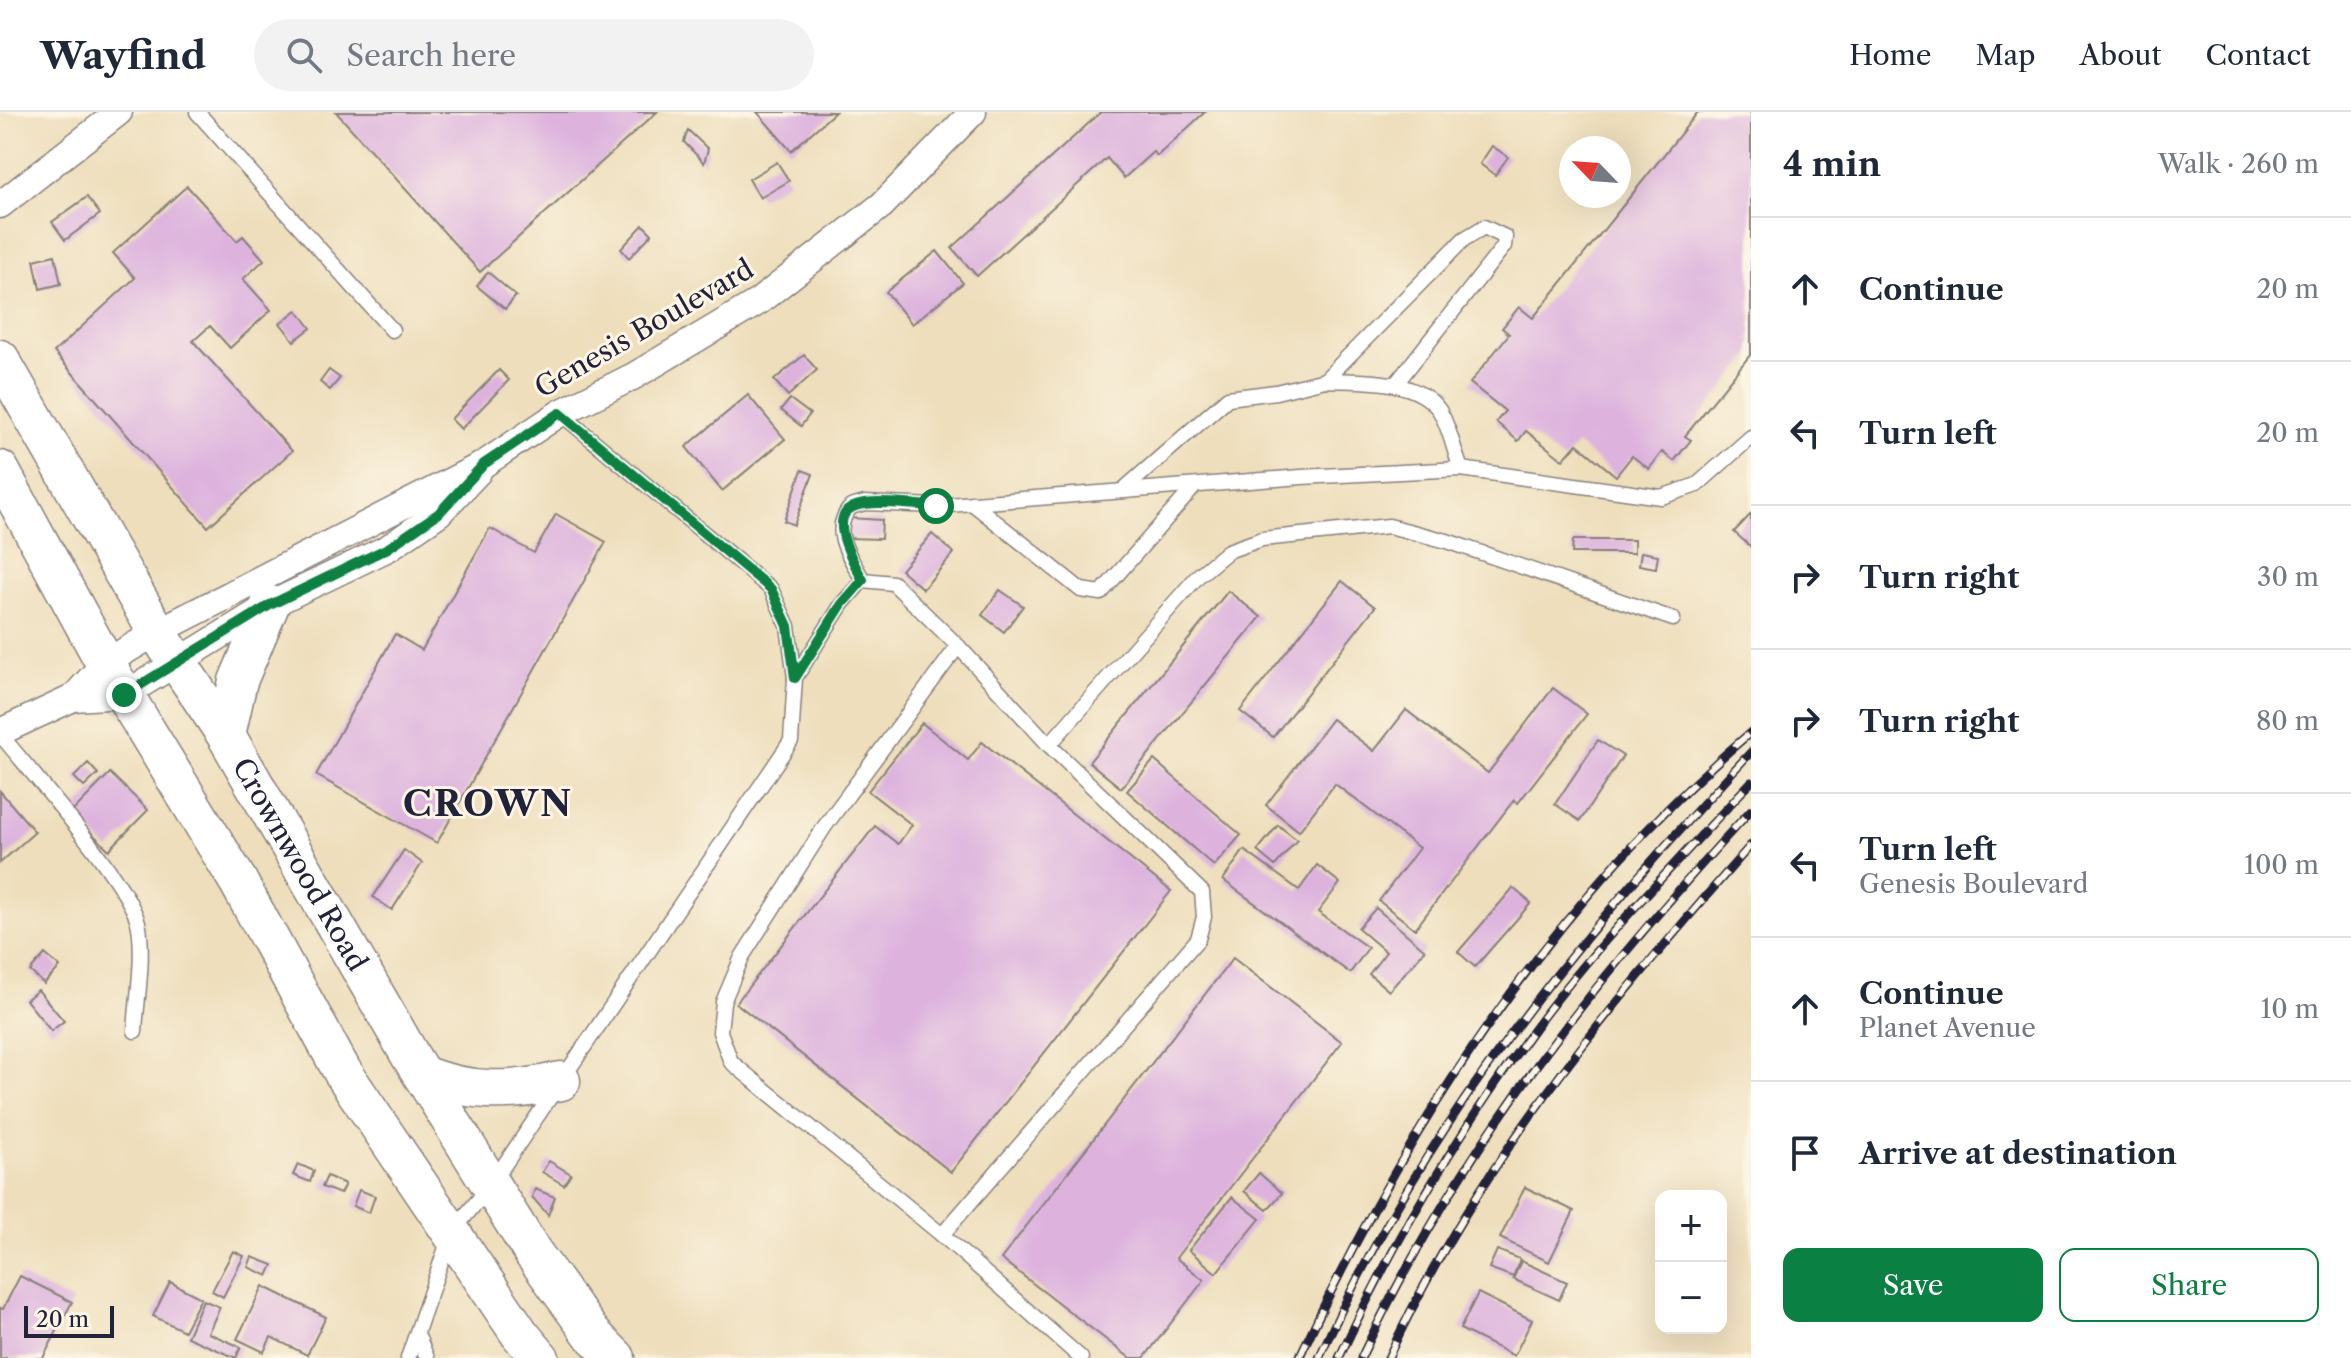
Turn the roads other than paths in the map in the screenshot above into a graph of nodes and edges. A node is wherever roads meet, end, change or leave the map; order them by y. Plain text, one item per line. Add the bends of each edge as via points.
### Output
1 (119, 112) edge
2 (197, 112) edge
3 (973, 112) edge
4 (0, 205) edge
5 (392, 330) dead end
6 (0, 359) edge
7 (1325, 380) junction
8 (1395, 385) junction
9 (560, 413) junction
10 (1751, 437) edge
11 (484, 464) junction
12 (1461, 469) junction
13 (0, 470) edge
14 (1195, 486) junction
15 (1121, 491) junction
16 (972, 503) junction
17 (863, 580) junction
18 (270, 605) junction
19 (1673, 619) dead end
20 (958, 646) junction
21 (167, 647) junction
22 (795, 678) junction
23 (114, 679) junction
24 (0, 733) edge
25 (226, 735) junction
26 (1049, 745) junction
27 (135, 1031) dead end
28 (422, 1075) junction
29 (561, 1081) junction
30 (490, 1186) junction
31 (451, 1233) junction
32 (942, 1235) junction
33 (417, 1334) junction
34 (408, 1358) edge
35 (427, 1358) edge
36 (540, 1358) edge
37 (616, 1358) edge
38 (1081, 1358) edge

1 - 4 street
2 - 5 lane
3 - 9 street, Genesis Boulevard via 882,205 795,275 700,338
6 - 21 main road, Crownwood Road
7 - 8 lane
7 - 8 lane via 1464,239 1484,227 1505,237 1504,246
7 - 15 lane via 1228,398
8 - 12 lane via 1438,409
9 - 11 street, Genesis Boulevard
9 - 22 lane via 771,589 788,626
10 - 12 lane via 1697,485 1661,497
11 - 18 street, Genesis Boulevard via 439,513 388,548
11 - 21 street, Genesis Boulevard
12 - 14 lane
13 - 23 main road
14 - 15 lane
14 - 16 lane via 1101,593 1081,590
15 - 16 lane
16 - 17 lane via 851,507 841,525 843,544
17 - 20 lane via 893,583
17 - 22 lane
18 - 21 street, Genesis Boulevard
18 - 25 main road via 238,681
19 - 26 lane via 1389,526 1262,539 1228,551 1198,576
20 - 26 lane
20 - 32 lane via 825,826 742,957 723,1002 720,1032 740,1071
21 - 23 street
21 - 23 street
21 - 25 main road, Crownwood Road
22 - 29 lane via 791,741
23 - 24 street
23 - 31 main road via 238,881 342,1071
24 - 27 lane via 97,855 135,913 140,940
25 - 28 main road, Crownwood Road
26 - 32 lane via 1202,892 1204,917 1198,939
28 - 29 main road via 491,1091
28 - 30 main road, Crownwood Road
29 - 30 lane
30 - 31 lane
30 - 37 main road, Crownwood Road via 592,1334
31 - 33 lane
31 - 36 main road
32 - 38 lane
33 - 34 lane
33 - 35 lane

